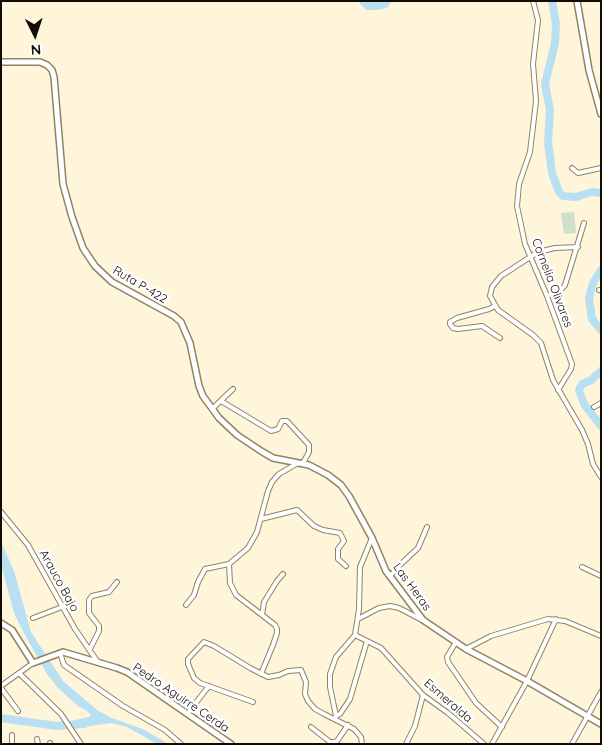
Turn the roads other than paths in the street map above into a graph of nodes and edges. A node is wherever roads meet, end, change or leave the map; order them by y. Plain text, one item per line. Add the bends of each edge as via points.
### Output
1 (533, 1) edge
2 (577, 1) edge
3 (1, 62) edge
4 (601, 114) edge
5 (572, 168) dead end
6 (601, 168) edge
7 (584, 223) dead end
8 (578, 247) junction
9 (530, 257) junction
10 (547, 296) junction
11 (495, 306) junction
12 (500, 338) dead end
13 (233, 389) dead end
14 (558, 390) junction
15 (221, 401) junction
16 (601, 403) edge
17 (594, 407) dead end
18 (212, 409) junction
19 (299, 462) junction
20 (601, 477) edge
21 (1, 512) edge
22 (261, 519) junction
23 (427, 527) dead end
24 (372, 538) junction
25 (230, 564) junction
26 (346, 566) dead end
27 (582, 567) dead end
28 (283, 574) dead end
29 (390, 576) junction
30 (601, 576) edge
31 (117, 582) dead end
32 (186, 604) dead end
33 (62, 607) junction
34 (262, 615) junction
35 (33, 618) dead end
36 (556, 619) junction
37 (358, 620) junction
38 (423, 620) junction
39 (1, 623) edge
40 (355, 635) junction
41 (601, 636) edge
42 (367, 641) junction
43 (456, 642) junction
44 (466, 649) junction
45 (90, 650) junction
46 (57, 654) junction
47 (97, 661) junction
48 (35, 662) junction
49 (19, 673) junction
50 (261, 674) junction
51 (527, 681) junction
52 (209, 686) junction
53 (1, 687) edge
54 (601, 692) edge
55 (423, 694) junction
56 (253, 702) dead end
57 (18, 711) dead end
58 (187, 714) junction
59 (588, 717) junction
60 (335, 718) junction
61 (601, 724) edge
62 (348, 726) junction
63 (311, 727) dead end
64 (502, 727) junction
65 (12, 734) dead end
66 (224, 742) edge
67 (12, 744) edge
68 (81, 744) edge
69 (181, 744) edge
70 (231, 744) edge
71 (362, 744) edge
72 (406, 744) edge
73 (484, 744) edge
74 (492, 744) edge
75 (572, 744) edge

1 - 9 street, Cornelia Olivares via 538,20 533,64 536,101 530,152 517,197 522,235
2 - 4 street via 589,70
3 - 18 street, Ruta P-422 via 40,62 52,70 62,184 83,248 94,266 112,282 181,322 190,343 199,386
5 - 6 street via 578,173
7 - 8 street
8 - 9 street via 545,250
8 - 10 street via 564,287
9 - 10 street, Cornelia Olivares
9 - 11 street via 501,276 490,292
10 - 14 street, Cornelia Olivares via 572,364
11 - 12 street via 456,318 450,324 458,329 482,326
11 - 14 street via 539,340
13 - 15 street
14 - 20 street via 582,430 593,464
15 - 18 street
15 - 19 street via 271,431 278,429 282,420 288,421 310,445 309,452
16 - 17 street
18 - 19 street, Ruta P-422 via 249,444 273,458
19 - 22 street via 272,482
19 - 24 street, Las Heras via 319,470 341,485
21 - 33 street, Arauco Bajo via 28,545
22 - 25 street via 248,548
22 - 26 street via 297,510 314,526 340,533 344,541 338,549 338,559
23 - 29 street via 418,548
24 - 29 street, Las Heras
24 - 37 street via 360,567
25 - 32 street via 205,570 194,595
25 - 34 street via 230,584 236,595
27 - 30 street
28 - 34 street via 264,602
29 - 38 street, Las Heras
31 - 45 street via 109,592 92,596 89,600 89,613 99,626
33 - 35 street
33 - 45 street, Arauco Bajo
34 - 50 street via 275,625 277,633
36 - 41 street
36 - 44 street via 499,632
36 - 51 street
37 - 38 street via 379,608 390,606
37 - 40 street
38 - 43 street, Las Heras
39 - 48 street via 12,630
40 - 42 street, Esmeralda
40 - 60 street via 336,658 330,674
42 - 55 street, Esmeralda via 382,649
42 - 60 street via 350,699
43 - 44 street, Las Heras
43 - 64 street via 447,656 448,662 476,702
44 - 51 street, Las Heras
45 - 47 street, Arauco Bajo
46 - 47 street, Pedro Aguirre Cerda via 69,653
46 - 48 street
46 - 69 street via 64,665 123,706 165,730
47 - 58 street, Pedro Aguirre Cerda via 126,672
48 - 49 street
49 - 53 street
49 - 68 street via 61,714
50 - 52 street via 204,642 188,658 188,664 194,678
50 - 60 street via 274,676 301,670 308,701 316,709
51 - 59 street, Las Heras
51 - 64 street
52 - 56 street
52 - 58 street
53 - 57 street
54 - 59 street
55 - 72 street via 415,726
55 - 73 street, Esmeralda
58 - 66 street, Pedro Aguirre Cerda
59 - 61 street, Las Heras
59 - 75 street
60 - 62 street
62 - 63 street via 334,742
62 - 71 street via 358,732
64 - 74 street
65 - 67 street
66 - 70 street, Pedro Aguirre Cerda

